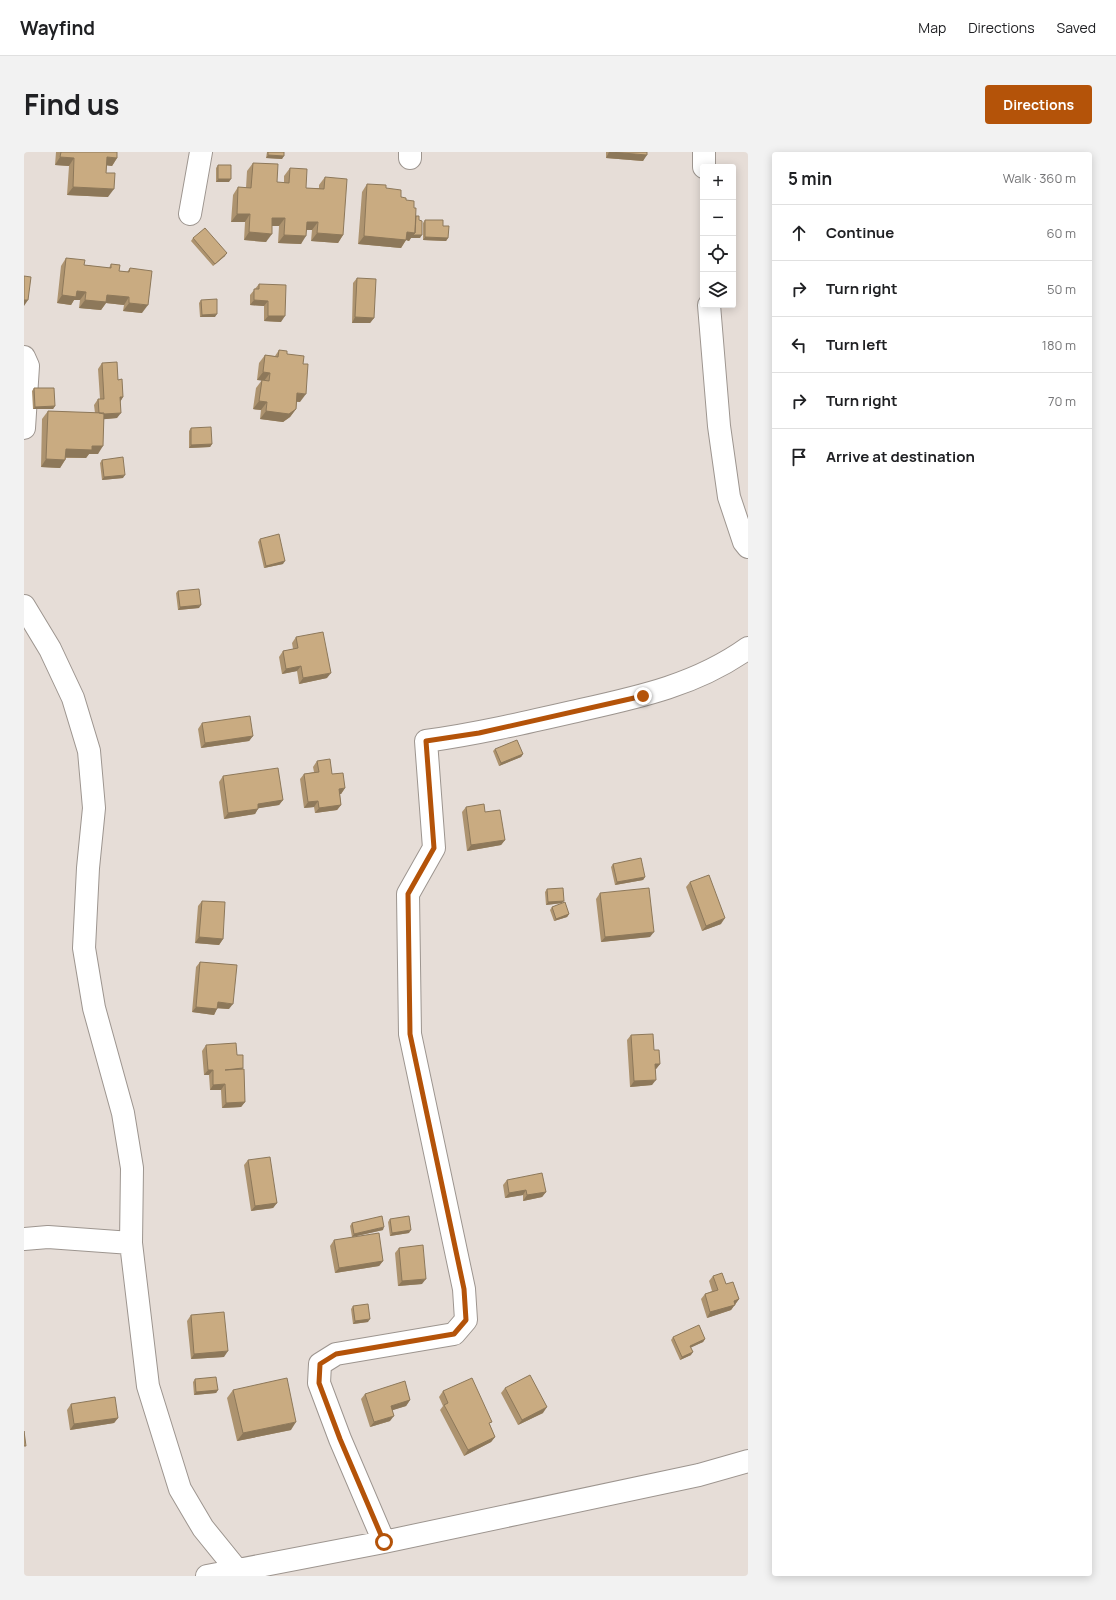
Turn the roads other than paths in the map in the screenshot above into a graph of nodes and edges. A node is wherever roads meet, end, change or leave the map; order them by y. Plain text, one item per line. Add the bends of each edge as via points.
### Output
1 (201, 152) edge
2 (704, 152) edge
3 (704, 164) edge
4 (190, 214) dead end
5 (709, 308) edge
6 (24, 357) edge
7 (24, 428) edge
8 (748, 547) edge
9 (24, 606) edge
10 (748, 648) edge
11 (24, 1239) edge
12 (131, 1243) junction
13 (748, 1461) edge
14 (384, 1542) junction
15 (248, 1571) edge
16 (207, 1576) edge

1 - 4 street
2 - 3 street
5 - 8 street via 719,426 729,498
6 - 7 street via 28,366
9 - 12 street via 50,649 73,698 89,751 94,808 84,948 94,1008 124,1113 132,1168
10 - 14 street via 688,682 643,696 479,733 426,741 434,848 408,894 410,1034 462,1281 466,1320 454,1334 336,1354 320,1364 319,1383
11 - 12 street via 48,1237
12 - 15 street via 148,1386 180,1489 199,1521
13 - 14 street via 698,1475
14 - 15 street
15 - 16 street

